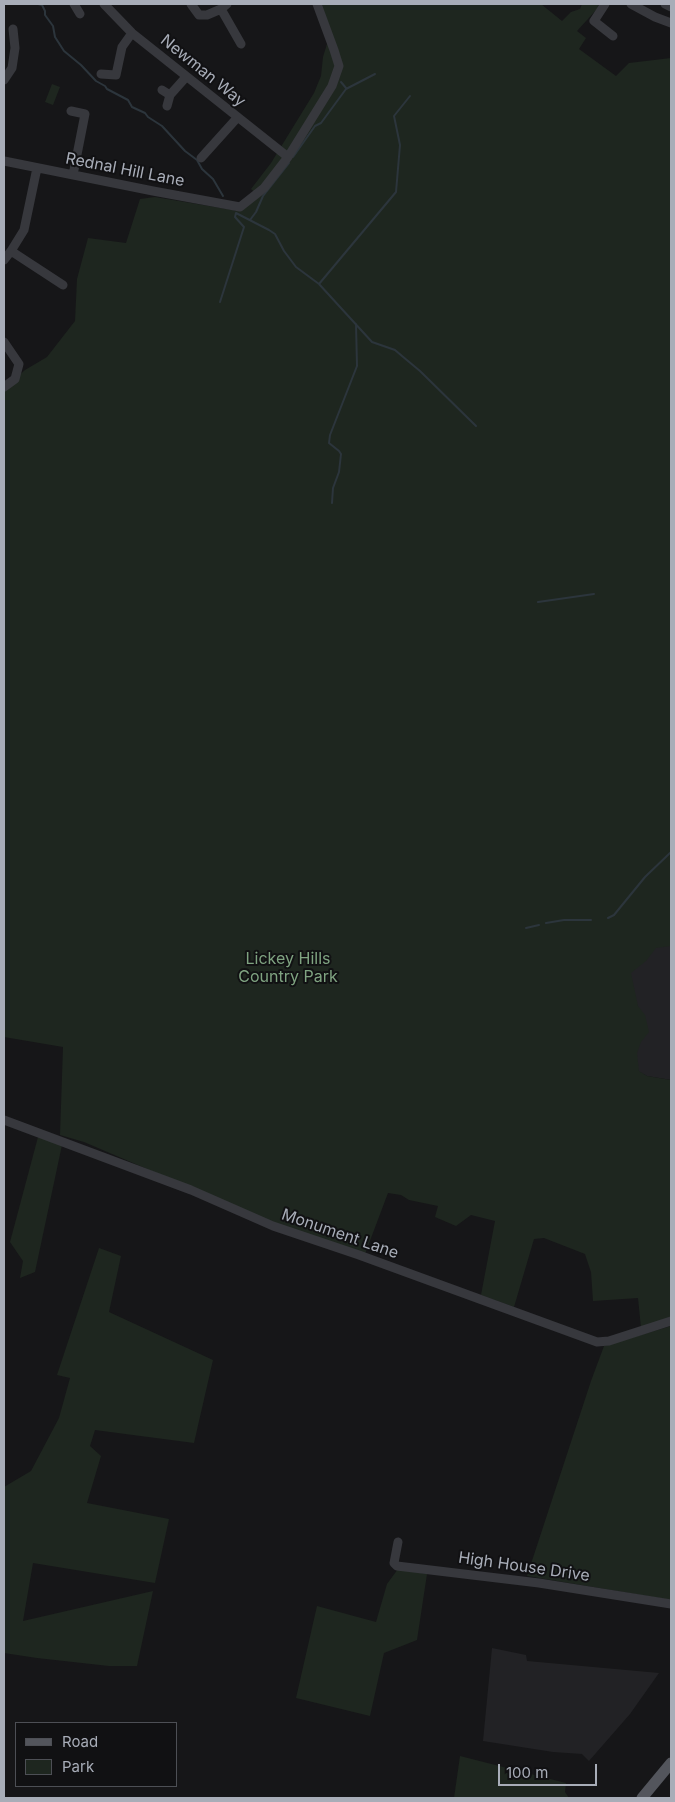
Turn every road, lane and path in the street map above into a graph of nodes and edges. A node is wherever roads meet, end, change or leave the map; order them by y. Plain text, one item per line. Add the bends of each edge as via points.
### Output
1 (191, 4) edge
2 (317, 4) edge
3 (605, 4) edge
4 (631, 4) edge
5 (107, 5) edge
6 (224, 7) edge
7 (671, 23) edge
8 (13, 29) dead end
9 (132, 33) junction
10 (613, 36) dead end
11 (241, 44) dead end
12 (101, 74) dead end
13 (186, 77) junction
14 (4, 80) edge
15 (167, 106) dead end
16 (71, 111) dead end
17 (237, 118) junction
18 (201, 158) dead end
19 (288, 158) junction
20 (4, 161) edge
21 (37, 168) junction
22 (73, 175) junction
23 (11, 251) junction
24 (4, 260) edge
25 (63, 285) dead end
26 (4, 342) edge
27 (4, 387) edge
28 (4, 1120) edge
29 (671, 1321) edge
30 (398, 1542) dead end
31 (671, 1604) edge
32 (671, 1763) edge
33 (642, 1798) edge

1 - 6 street via 199,15 207,16
2 - 19 street via 338,66 332,86
3 - 10 street via 594,22
4 - 7 street
5 - 9 street, Newman Way
6 - 11 street
8 - 14 street via 12,68
9 - 12 street via 122,47 116,75
9 - 13 street, Newman Way
13 - 15 street via 166,93
13 - 17 street, Newman Way
16 - 22 street via 85,114
17 - 18 street
17 - 19 street, Newman Way
19 - 22 street, Rednal Hill Lane via 264,188 240,207
20 - 21 street, Rednal Hill Lane
21 - 22 street, Rednal Hill Lane
21 - 23 street via 24,230
23 - 24 street
23 - 25 street
26 - 27 street via 19,364 15,379
28 - 29 street, Monument Lane via 191,1190 273,1226 597,1342
30 - 31 street, High House Drive via 396,1566 539,1583
32 - 33 main road

